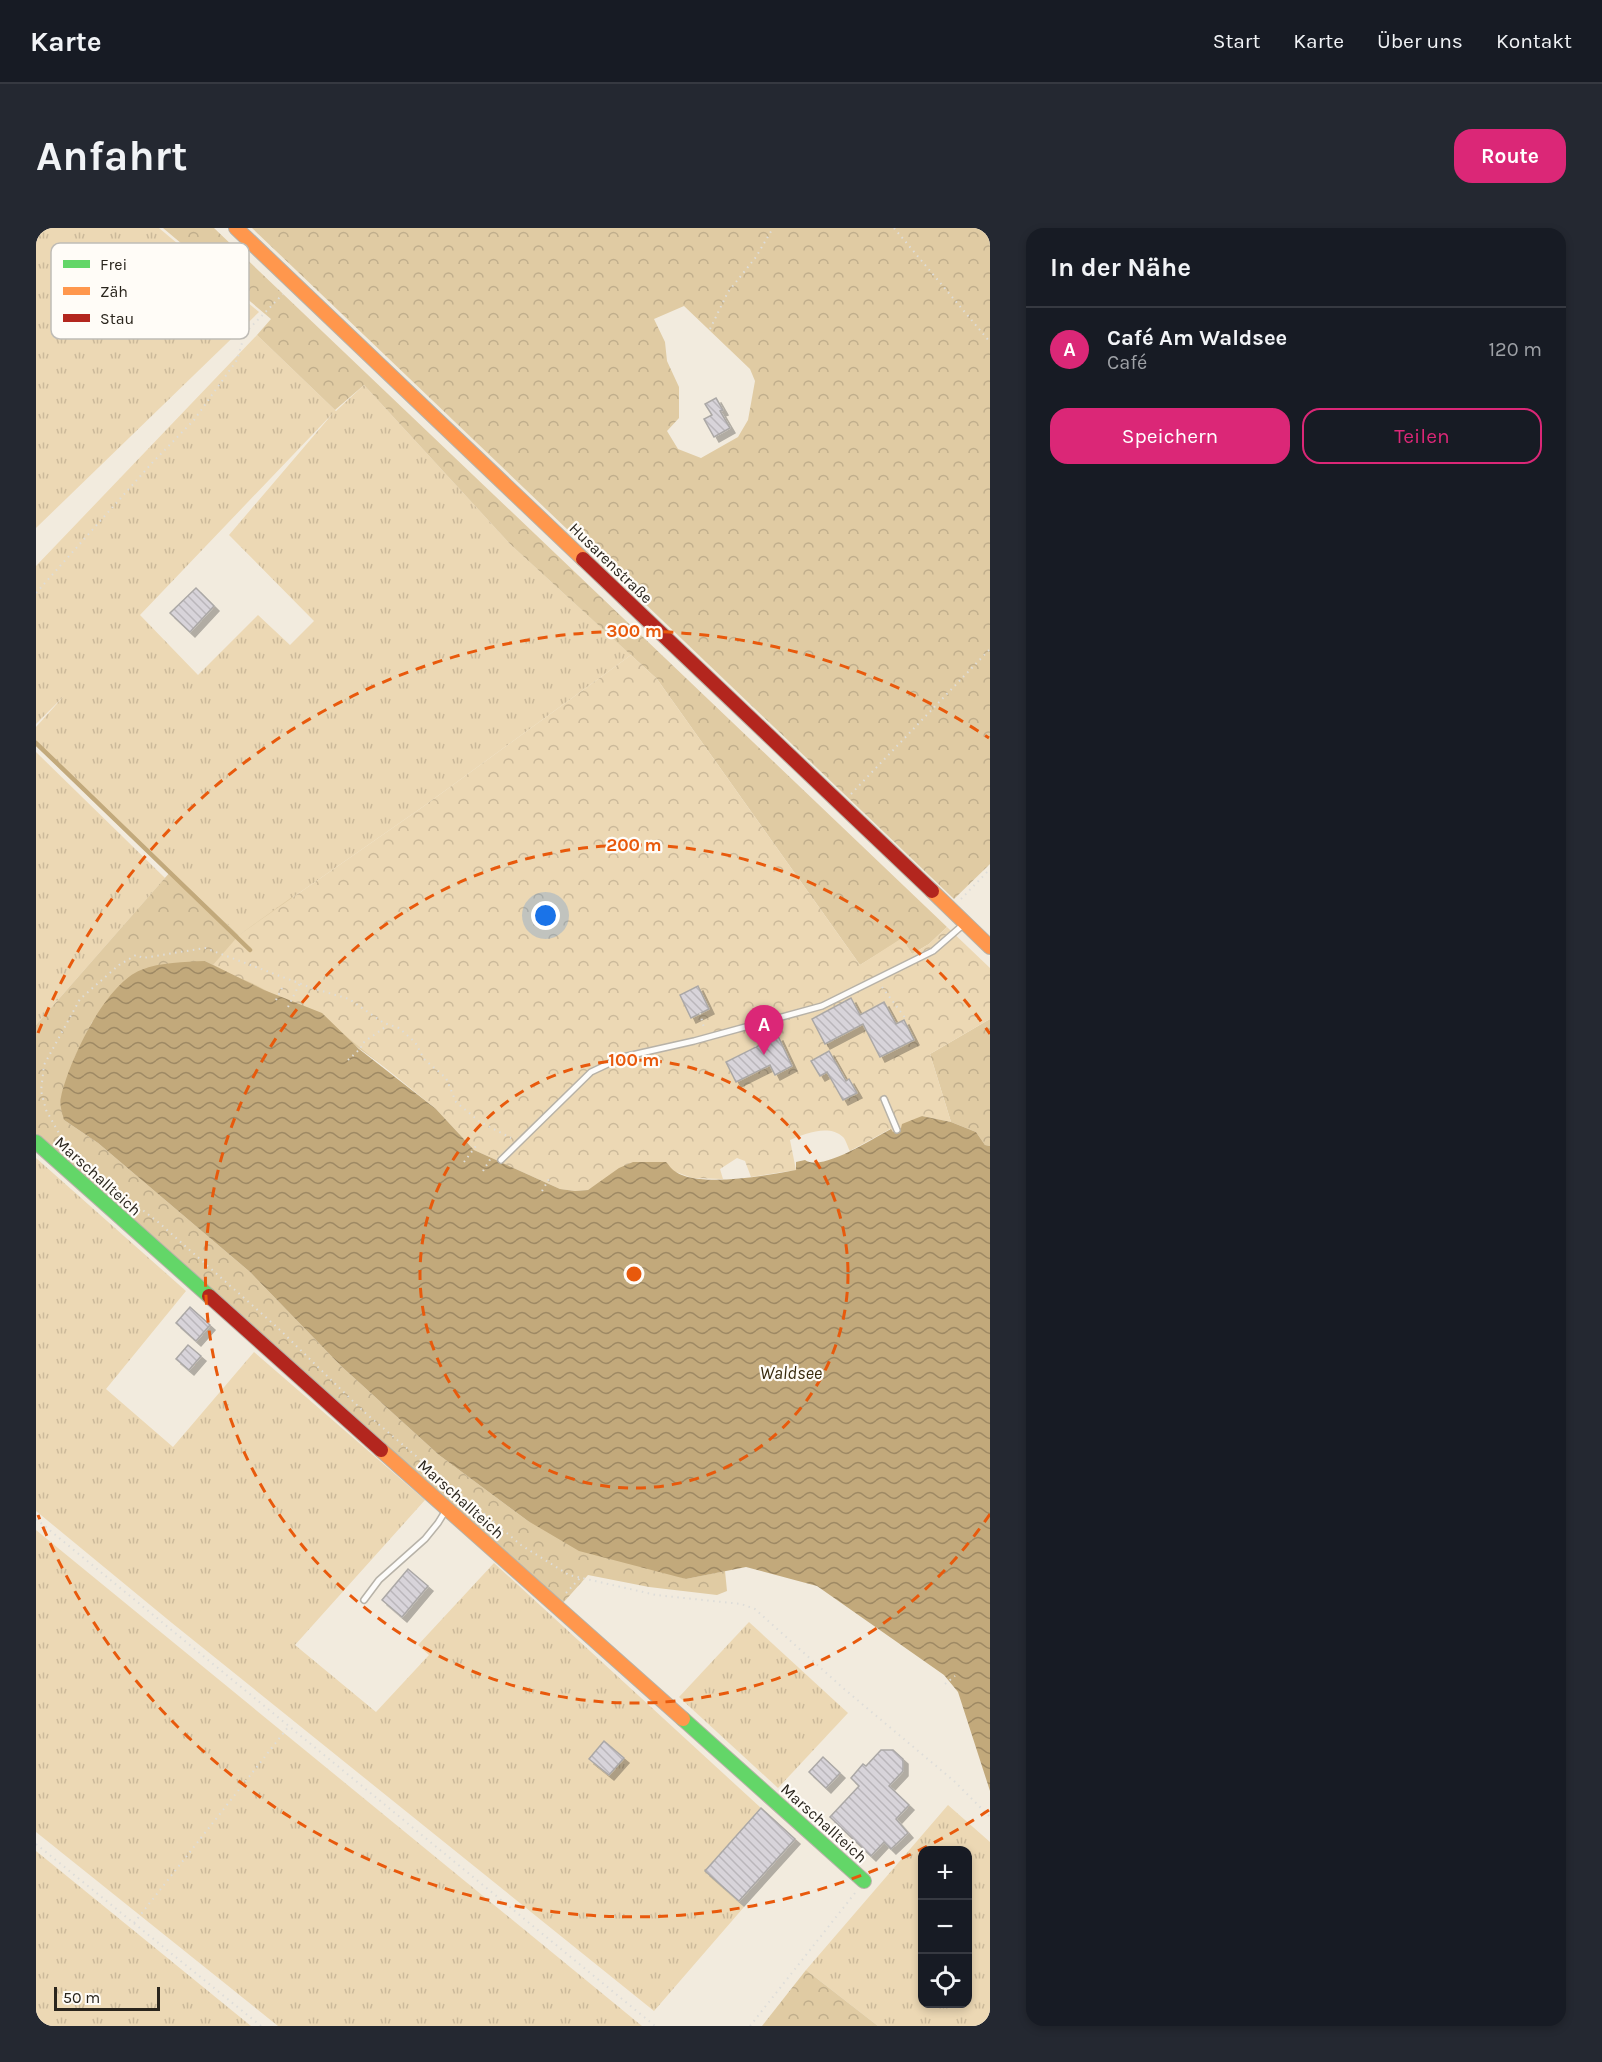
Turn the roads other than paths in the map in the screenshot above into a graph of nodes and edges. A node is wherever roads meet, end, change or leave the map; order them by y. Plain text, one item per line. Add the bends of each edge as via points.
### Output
1 (236, 228) edge
2 (965, 923) junction
3 (990, 947) edge
4 (884, 1099) dead end
5 (897, 1130) dead end
6 (36, 1142) edge
7 (501, 1160) dead end
8 (447, 1509) junction
9 (364, 1600) dead end
10 (864, 1881) road end

1 - 2 street, Husarenstraße
2 - 3 street, Husarenstraße
2 - 7 lane via 933,951 822,1006 623,1057 591,1072
4 - 5 lane
6 - 8 street, Marschallteich
8 - 9 lane via 425,1539 379,1580
8 - 10 street, Marschallteich

